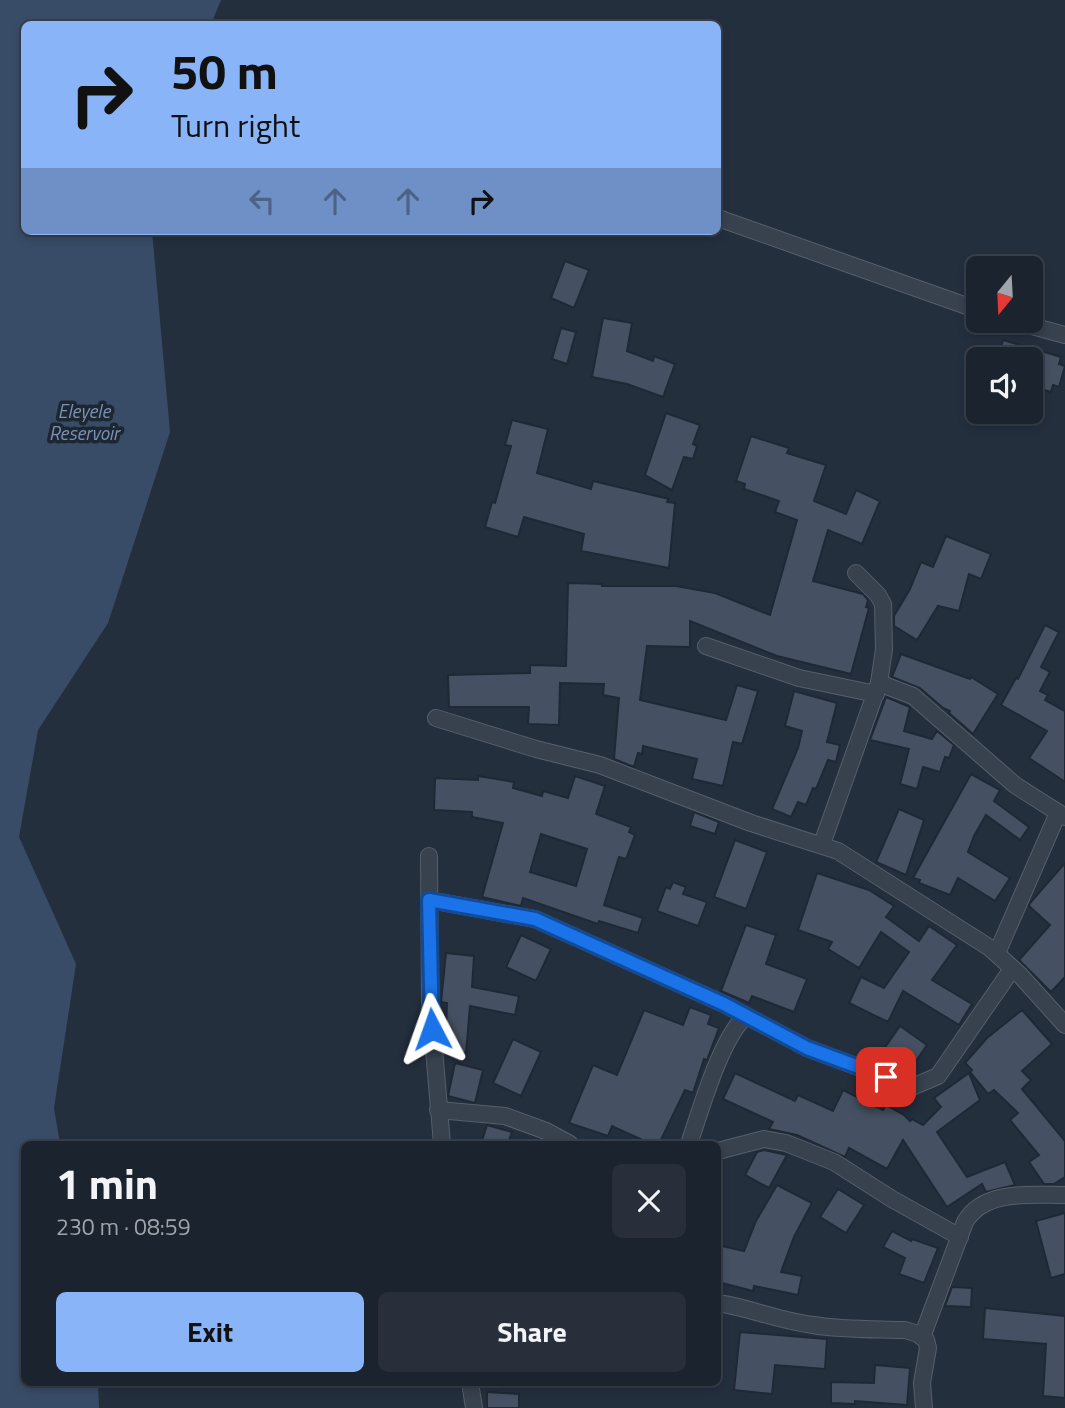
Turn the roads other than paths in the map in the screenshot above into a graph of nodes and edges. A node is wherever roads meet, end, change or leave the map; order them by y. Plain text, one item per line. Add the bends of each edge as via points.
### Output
1 (721, 219) edge
2 (966, 306) edge
3 (1043, 329) edge
4 (1065, 335) edge
5 (856, 573) dead end
6 (706, 646) dead end
7 (877, 689) junction
8 (436, 718) dead end
9 (1061, 815) edge
10 (822, 844) junction
11 (429, 856) dead end
12 (429, 900) junction
13 (997, 953) junction
14 (1012, 969) junction
15 (746, 1016) junction
16 (1065, 1025) edge
17 (439, 1110) junction
18 (442, 1141) edge
19 (564, 1141) edge
20 (690, 1141) edge
21 (721, 1150) edge
22 (1065, 1195) edge
23 (960, 1237) junction
24 (721, 1304) edge
25 (922, 1337) junction
26 (471, 1386) edge
27 (474, 1408) edge
28 (924, 1408) edge

1 - 2 street
3 - 4 street
5 - 7 street via 883,604 884,649
6 - 7 street via 799,678
7 - 9 street via 913,696 1015,785
7 - 10 street
8 - 10 street via 600,765 751,823
9 - 13 street
10 - 13 street
11 - 12 street
12 - 15 street via 535,919
12 - 17 street via 430,1002
13 - 14 street
14 - 15 street via 938,1076 912,1087 807,1048
14 - 16 street
15 - 20 street via 736,1024
17 - 18 street
17 - 19 street via 505,1116
21 - 23 street via 764,1139 786,1143 834,1163
22 - 23 street via 1002,1198 982,1205 971,1213
23 - 25 street
24 - 25 street via 814,1326 905,1330
25 - 28 street via 928,1348 922,1383
26 - 27 street

